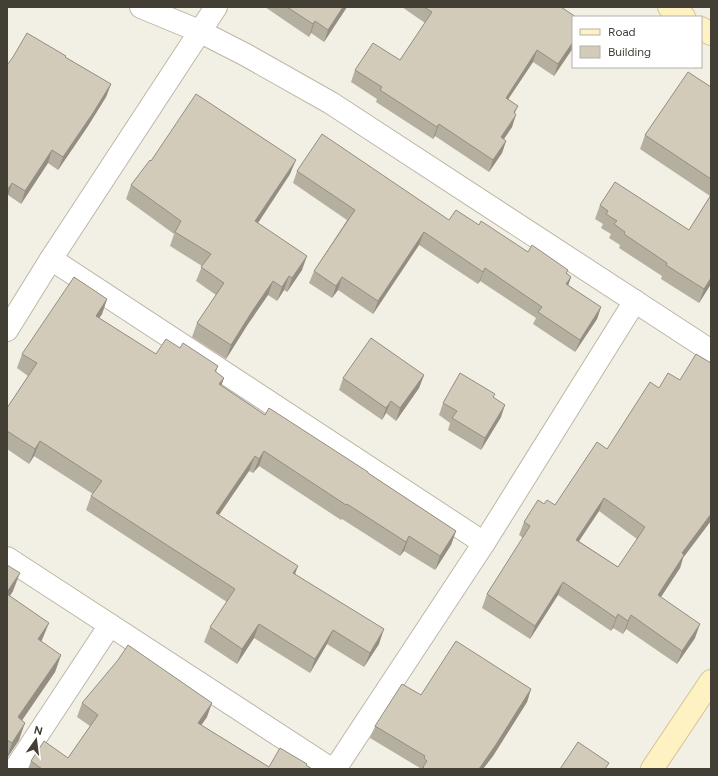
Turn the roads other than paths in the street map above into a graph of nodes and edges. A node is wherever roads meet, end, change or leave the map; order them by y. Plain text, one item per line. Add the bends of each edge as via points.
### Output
1 (141, 7) edge
2 (216, 7) edge
3 (669, 7) edge
4 (682, 16) edge
5 (702, 29) edge
6 (199, 31) junction
7 (711, 34) edge
8 (51, 259) junction
9 (635, 301) junction
10 (7, 330) edge
11 (711, 351) edge
12 (484, 543) junction
13 (7, 558) edge
14 (110, 626) junction
15 (711, 681) edge
16 (15, 769) edge
17 (331, 769) edge
18 (335, 769) edge
19 (652, 769) edge

1 - 6 street
2 - 6 street
3 - 4 street
5 - 7 street
6 - 8 street
6 - 9 street via 331,103
8 - 10 street
8 - 12 street
9 - 11 street
9 - 12 street
12 - 18 street
13 - 14 street
14 - 16 street
14 - 17 street
15 - 19 street

